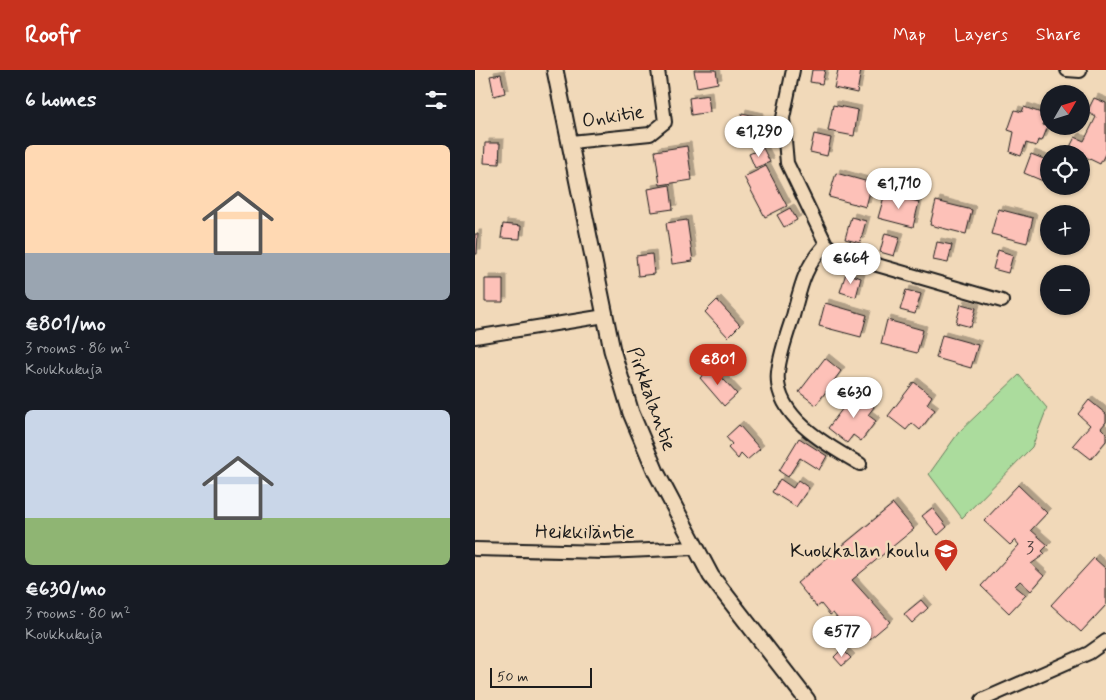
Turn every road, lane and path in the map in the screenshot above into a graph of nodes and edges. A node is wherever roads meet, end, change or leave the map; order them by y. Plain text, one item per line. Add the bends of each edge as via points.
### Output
1 (555, 70) edge
2 (658, 70) edge
3 (793, 70) edge
4 (1067, 70) edge
5 (1080, 71) edge
6 (571, 142) junction
7 (826, 244) junction
8 (1002, 301) dead end
9 (605, 316) junction
10 (475, 337) edge
11 (860, 464) dead end
12 (695, 548) junction
13 (475, 550) edge
14 (1106, 642) edge
15 (807, 700) edge
16 (982, 700) edge

1 - 6 street, Pirkkalantie
2 - 6 street, Onkitie via 665,122 650,134
3 - 7 street via 783,118 787,163
4 - 5 street
6 - 9 street, Pirkkalantie
7 - 8 street via 839,254
7 - 11 street via 813,257 804,274 777,374 791,414 806,431
9 - 10 street
9 - 12 street, Pirkkalantie via 631,412 656,472
12 - 13 street, Heikkiläntie via 605,552
12 - 15 street, Pirkkalantie via 711,576
14 - 16 street

